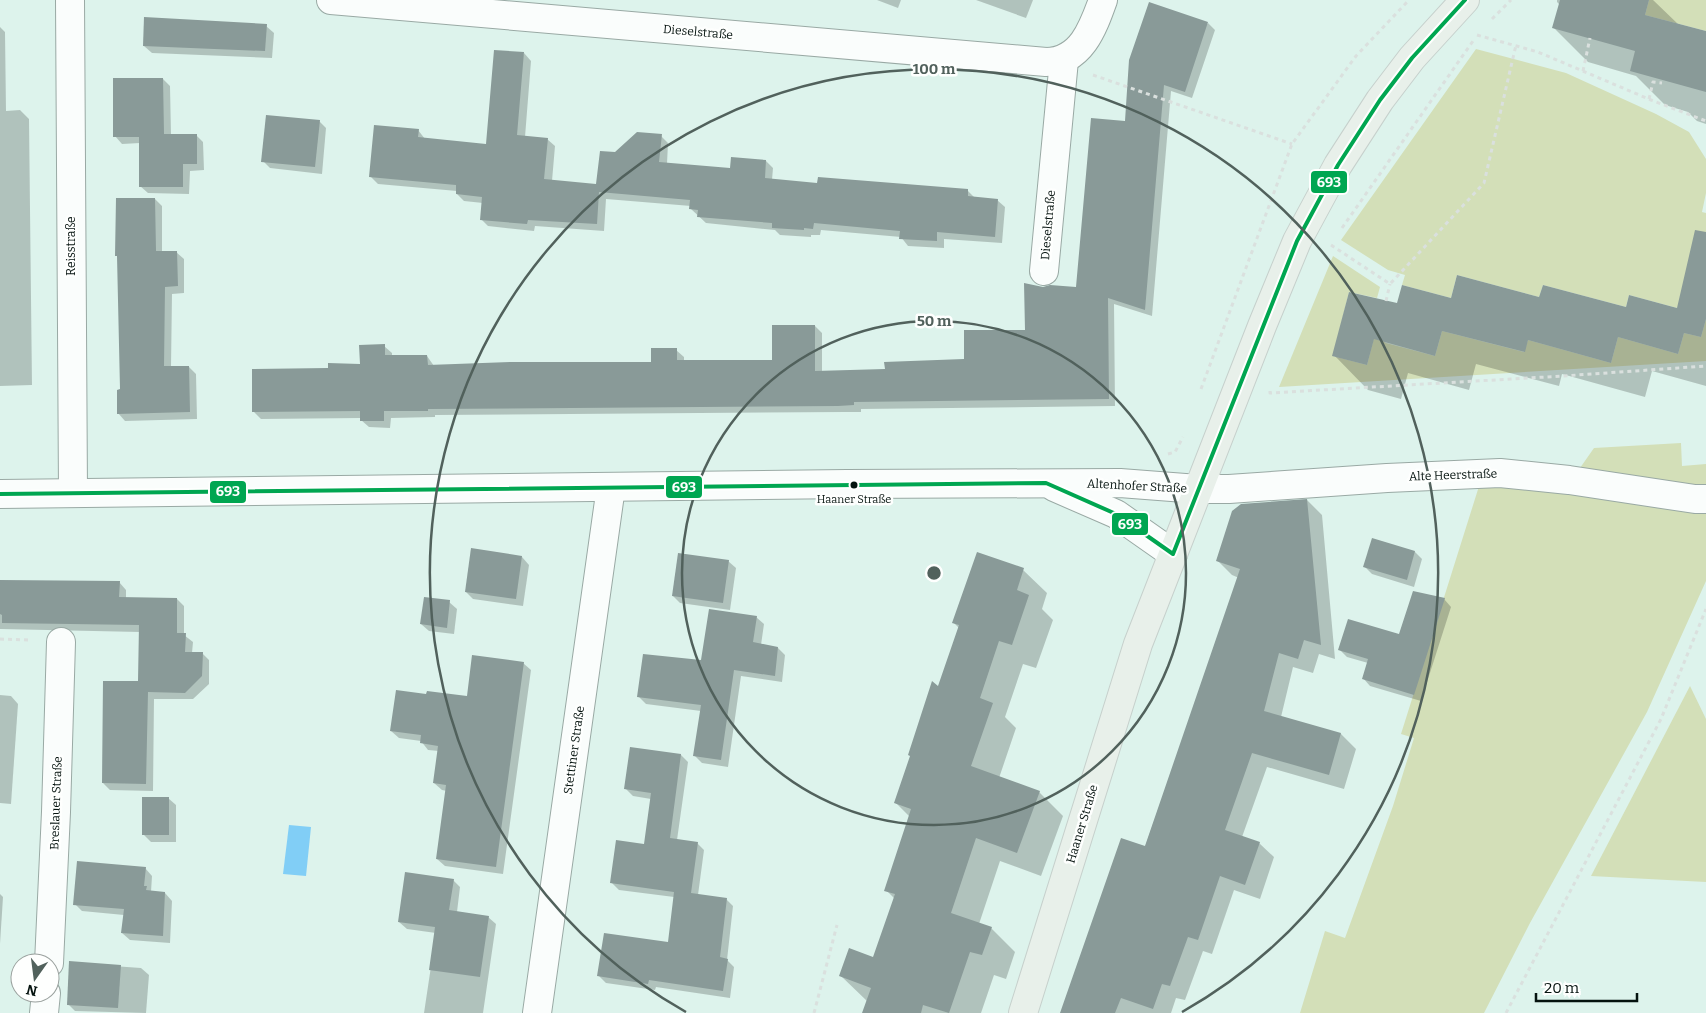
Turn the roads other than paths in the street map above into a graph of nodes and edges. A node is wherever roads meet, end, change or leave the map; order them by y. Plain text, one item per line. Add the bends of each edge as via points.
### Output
1 (70, 0) edge
2 (332, 0) edge
3 (1103, 0) edge
4 (1466, 0) edge
5 (1064, 60) junction
6 (1044, 271) dead end
7 (1046, 483) junction
8 (611, 487) junction
9 (1198, 490) junction
10 (73, 493) junction
11 (0, 494) edge
12 (1706, 499) edge
13 (1173, 554) junction
14 (61, 642) dead end
15 (49, 953) edge
16 (537, 1013) edge
17 (1023, 1013) edge

1 - 10 street, Reisstraße
2 - 5 street, Dieselstraße via 1028,61
3 - 5 street via 1084,42
4 - 9 main road, Haaner Straße via 1412,58 1338,165 1297,241
5 - 6 street, Dieselstraße
7 - 8 street, Altenhofer Straße
7 - 9 street, Altenhofer Straße via 1120,483
7 - 13 street, Altenhofer Straße via 1116,514
8 - 10 street, Altenhofer Straße
8 - 16 street, Stettiner Straße
9 - 12 street, Alte Heerstraße via 1500,473
9 - 13 main road, Haaner Straße
10 - 11 street, Altenhofer Straße
13 - 17 main road, Haaner Straße via 1138,644
14 - 15 street, Breslauer Straße

